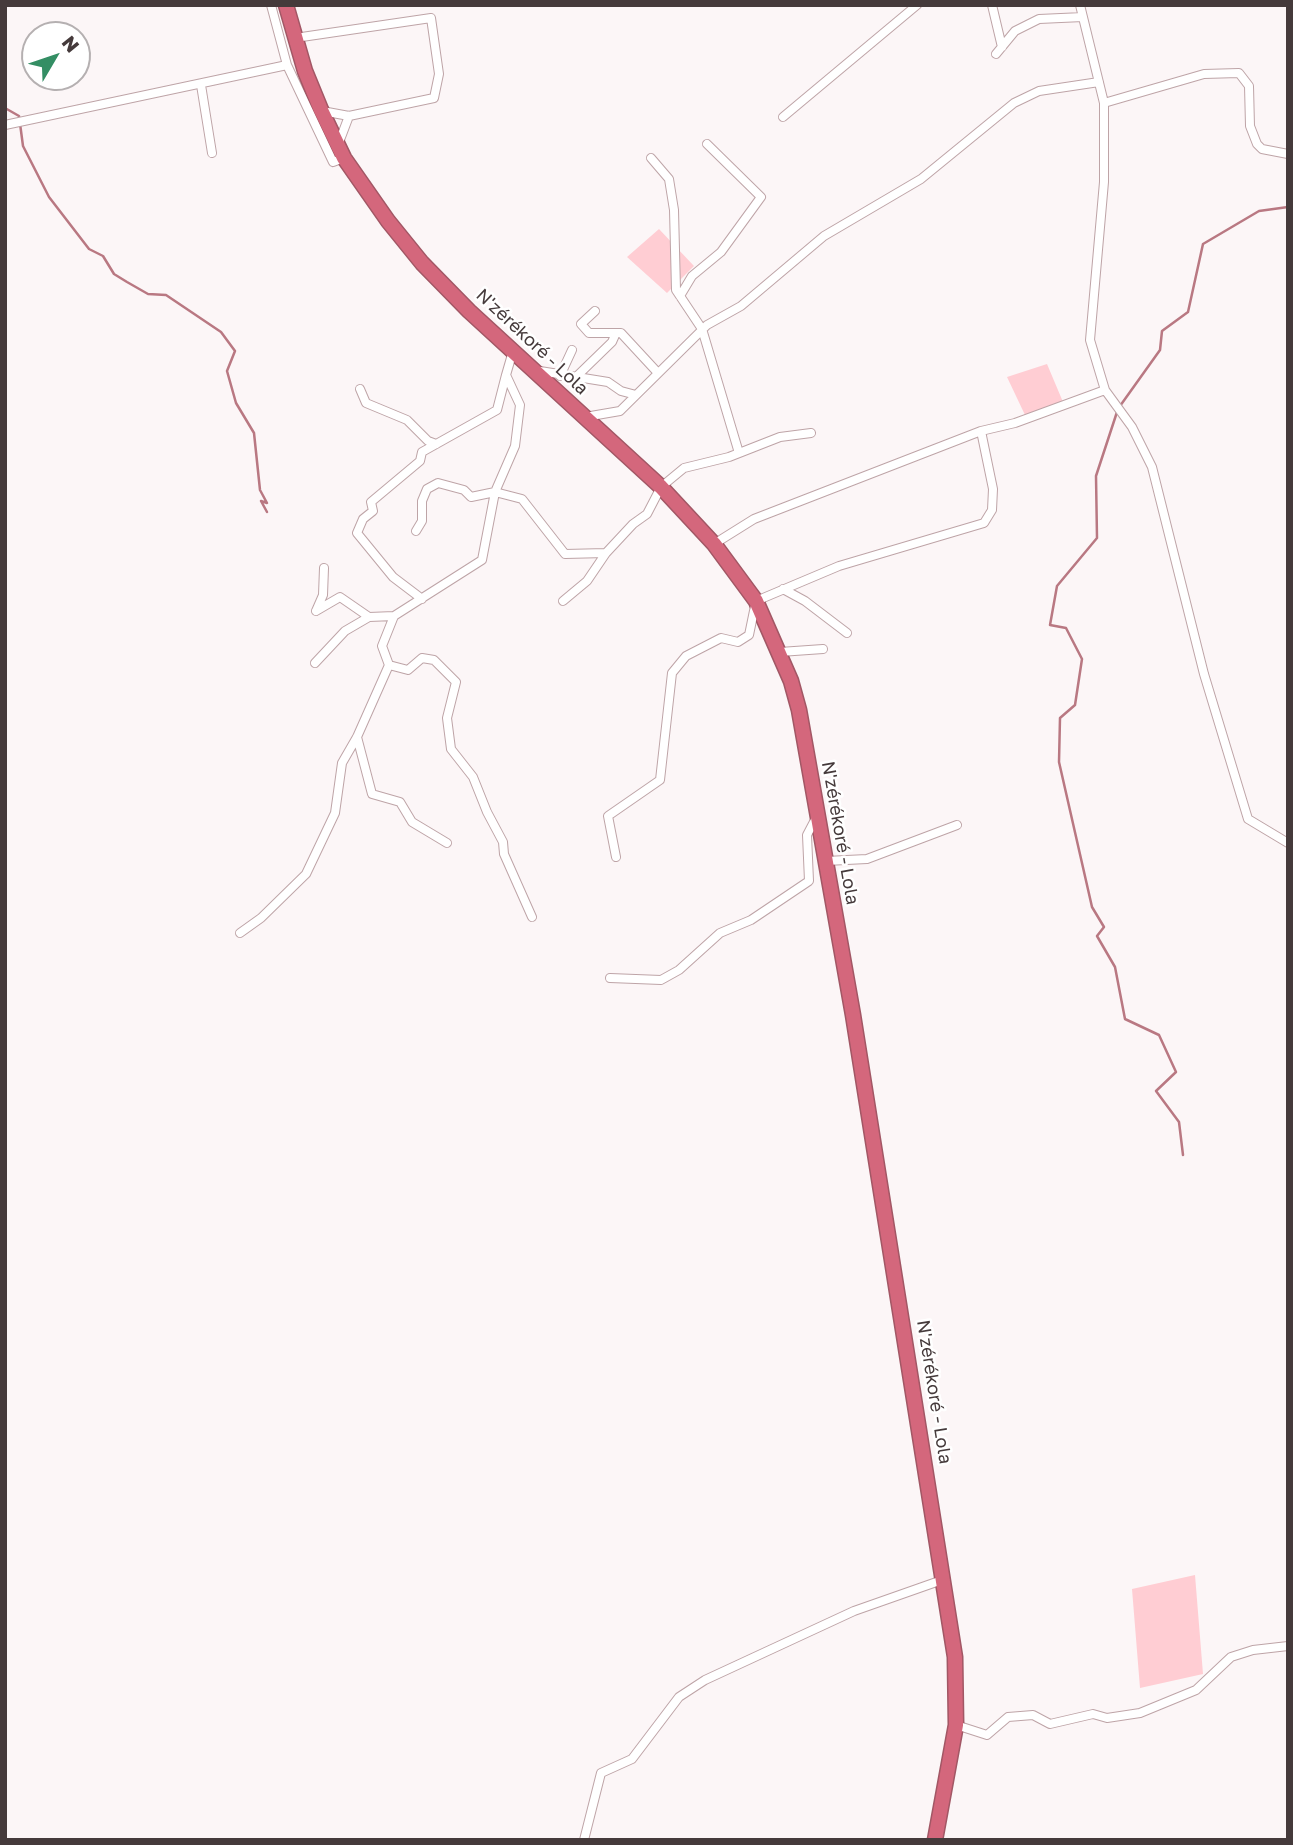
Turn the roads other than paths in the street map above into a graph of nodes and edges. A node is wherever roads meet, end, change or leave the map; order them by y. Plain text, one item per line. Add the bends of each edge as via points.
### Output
1 (271, 5) edge
2 (286, 5) edge
3 (917, 5) edge
4 (992, 5) edge
5 (1080, 5) edge
6 (1083, 17) junction
7 (295, 38) junction
8 (287, 65) junction
9 (1099, 82) junction
10 (201, 85) junction
11 (1104, 103) junction
12 (321, 110) junction
13 (349, 116) junction
14 (783, 117) dead end
15 (5, 125) edge
16 (707, 144) dead end
17 (341, 151) junction
18 (212, 153) dead end
19 (1288, 154) edge
20 (651, 158) dead end
21 (680, 296) junction
22 (595, 311) dead end
23 (702, 329) junction
24 (616, 333) junction
25 (572, 350) dead end
26 (513, 351) junction
27 (538, 370) junction
28 (659, 373) junction
29 (506, 375) junction
30 (560, 376) junction
31 (576, 377) junction
32 (360, 389) dead end
33 (1105, 390) junction
34 (636, 395) junction
35 (585, 417) junction
36 (981, 431) junction
37 (811, 433) dead end
38 (436, 444) junction
39 (739, 453) junction
40 (661, 487) junction
41 (495, 492) junction
42 (416, 531) dead end
43 (714, 544) junction
44 (606, 553) junction
45 (324, 568) dead end
46 (783, 589) junction
47 (422, 599) junction
48 (563, 601) dead end
49 (756, 601) junction
50 (394, 616) junction
51 (369, 617) junction
52 (848, 633) dead end
53 (823, 649) dead end
54 (780, 652) junction
55 (315, 663) dead end
56 (389, 665) junction
57 (357, 737) junction
58 (818, 815) junction
59 (957, 825) dead end
60 (447, 843) dead end
61 (1288, 843) edge
62 (616, 857) dead end
63 (826, 861) junction
64 (532, 917) dead end
65 (240, 933) dead end
66 (610, 978) dead end
67 (945, 1579) junction
68 (1288, 1646) edge
69 (956, 1725) junction
70 (584, 1840) edge
71 (936, 1840) edge

1 - 8 street
2 - 7 highway, N'zérékoré - Lola
3 - 14 street
4 - 6 street via 999,50 1015,32 1039,19
5 - 6 street
6 - 9 street
7 - 12 highway, N'zérékoré - Lola
7 - 13 street via 430,18 439,74 434,98
8 - 10 street
8 - 17 street via 333,162
9 - 11 street
9 - 23 street via 1039,92 1014,103 921,179 824,236 741,306
10 - 15 street
10 - 18 street
11 - 19 street via 1204,74 1239,73 1249,86 1250,126 1257,144
11 - 33 street via 1104,182 1090,340
12 - 13 street
12 - 17 highway, N'zérékoré - Lola
13 - 17 street
16 - 21 street via 761,197 721,252 692,276
17 - 26 highway, N'zérékoré - Lola via 422,263
20 - 21 street via 669,179
21 - 23 street
22 - 24 street via 581,324 589,334
23 - 28 street
23 - 39 street
24 - 28 street
24 - 31 street
25 - 30 street
26 - 27 highway, N'zérékoré - Lola
26 - 29 street
27 - 30 street
27 - 35 highway, N'zérékoré - Lola
28 - 34 street
29 - 38 street via 497,410
29 - 41 street via 520,405 515,446
30 - 31 street
31 - 34 street via 608,382
32 - 38 street via 366,403 407,420
33 - 36 street
33 - 61 street via 1153,467 1204,674 1248,819
34 - 35 street via 620,411
35 - 40 highway, N'zérékoré - Lola
36 - 43 street via 754,519
36 - 46 street via 993,489 992,510 984,523 839,566
37 - 39 street via 780,437
38 - 47 street via 371,502 373,511 357,533 393,577
39 - 40 street via 684,468
40 - 43 highway, N'zérékoré - Lola
40 - 44 street via 647,514
41 - 42 street via 471,497 464,490 438,483 427,489
41 - 44 street via 522,499 565,554
41 - 47 street via 482,559
43 - 49 highway, N'zérékoré - Lola
44 - 48 street via 587,581
45 - 51 street via 323,595 316,611 340,597
46 - 49 street
46 - 52 street
47 - 50 street
49 - 54 highway, N'zérékoré - Lola
49 - 62 street via 749,635 738,642 721,638 686,656 672,673 660,780 608,816
50 - 51 street
50 - 56 street via 382,646
51 - 55 street via 345,631
53 - 54 street
54 - 58 highway, N'zérékoré - Lola via 799,710
56 - 57 street
56 - 64 street via 408,670 422,658 434,660 456,682 447,718 451,749 473,776
57 - 60 street via 372,794 400,802 412,822
57 - 65 street via 342,763 335,813 306,874
58 - 63 highway, N'zérékoré - Lola
58 - 66 street via 807,835 809,881 751,920 720,933 661,980
59 - 63 street via 867,859
63 - 67 highway, N'zérékoré - Lola
67 - 69 highway, N'zérékoré - Lola via 955,1657
67 - 70 street via 853,1611 705,1680 679,1697 632,1759 601,1773
68 - 69 street via 1231,1657 1196,1690 1140,1713 1107,1718 1093,1714 1050,1724 1033,1715 1008,1717 987,1735
69 - 71 highway, N'zérékoré - Lola

